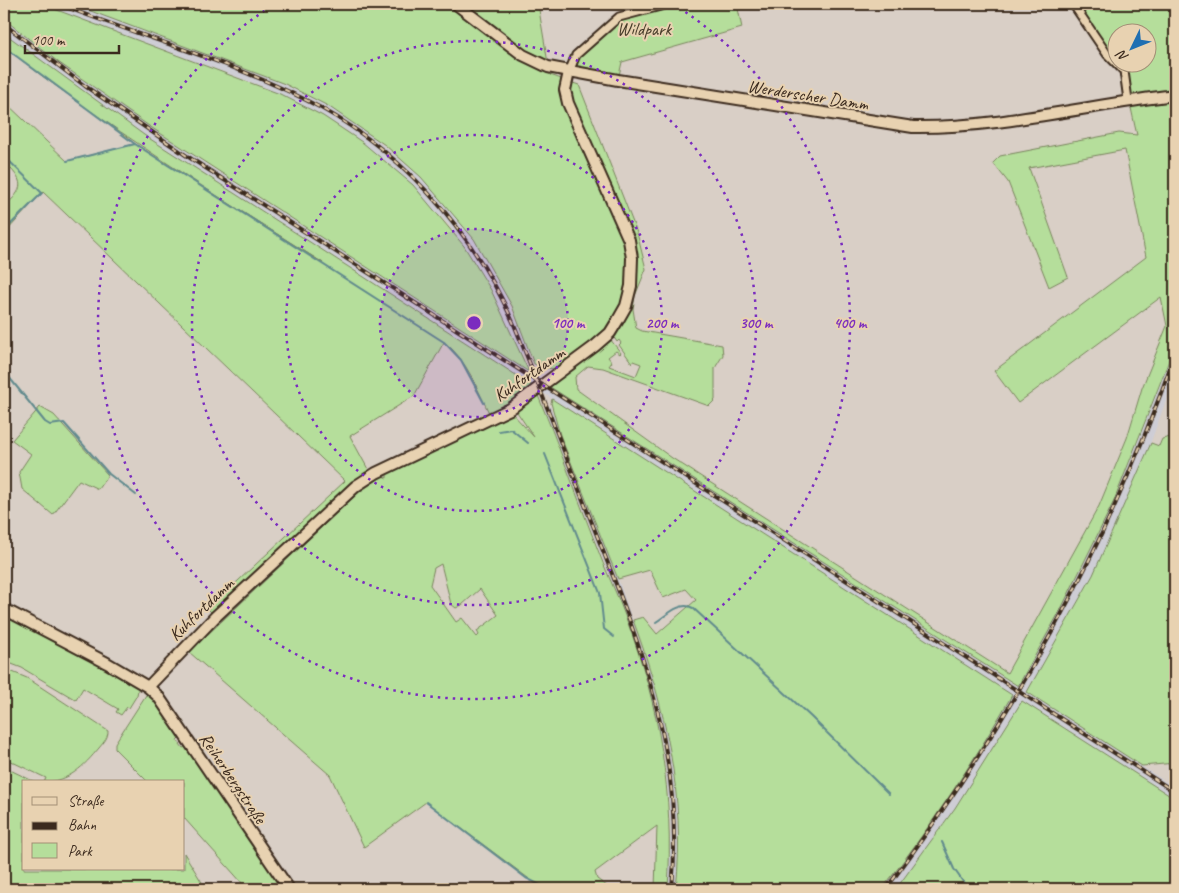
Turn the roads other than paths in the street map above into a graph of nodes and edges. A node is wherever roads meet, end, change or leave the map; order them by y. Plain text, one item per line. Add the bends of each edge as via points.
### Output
1 (456, 4) edge
2 (668, 4) edge
3 (1073, 4) edge
4 (569, 72) junction
5 (1175, 95) edge
6 (1128, 100) junction
7 (4, 609) edge
8 (148, 687) junction
9 (289, 889) edge

1 - 4 street, Werderscher Damm via 532,60
2 - 4 street, Kuhfortdamm via 618,17 576,55
3 - 6 street via 1106,54 1124,71
4 - 6 street, Werderscher Damm via 913,127 955,128 999,123
4 - 8 street, Kuhfortdamm via 568,103 629,240 632,258 630,294 613,329 510,409 376,472 356,486 215,617
5 - 6 street, Werderscher Damm
7 - 8 street, Reiherbergstraße
8 - 9 street, Reiherbergstraße via 158,696

